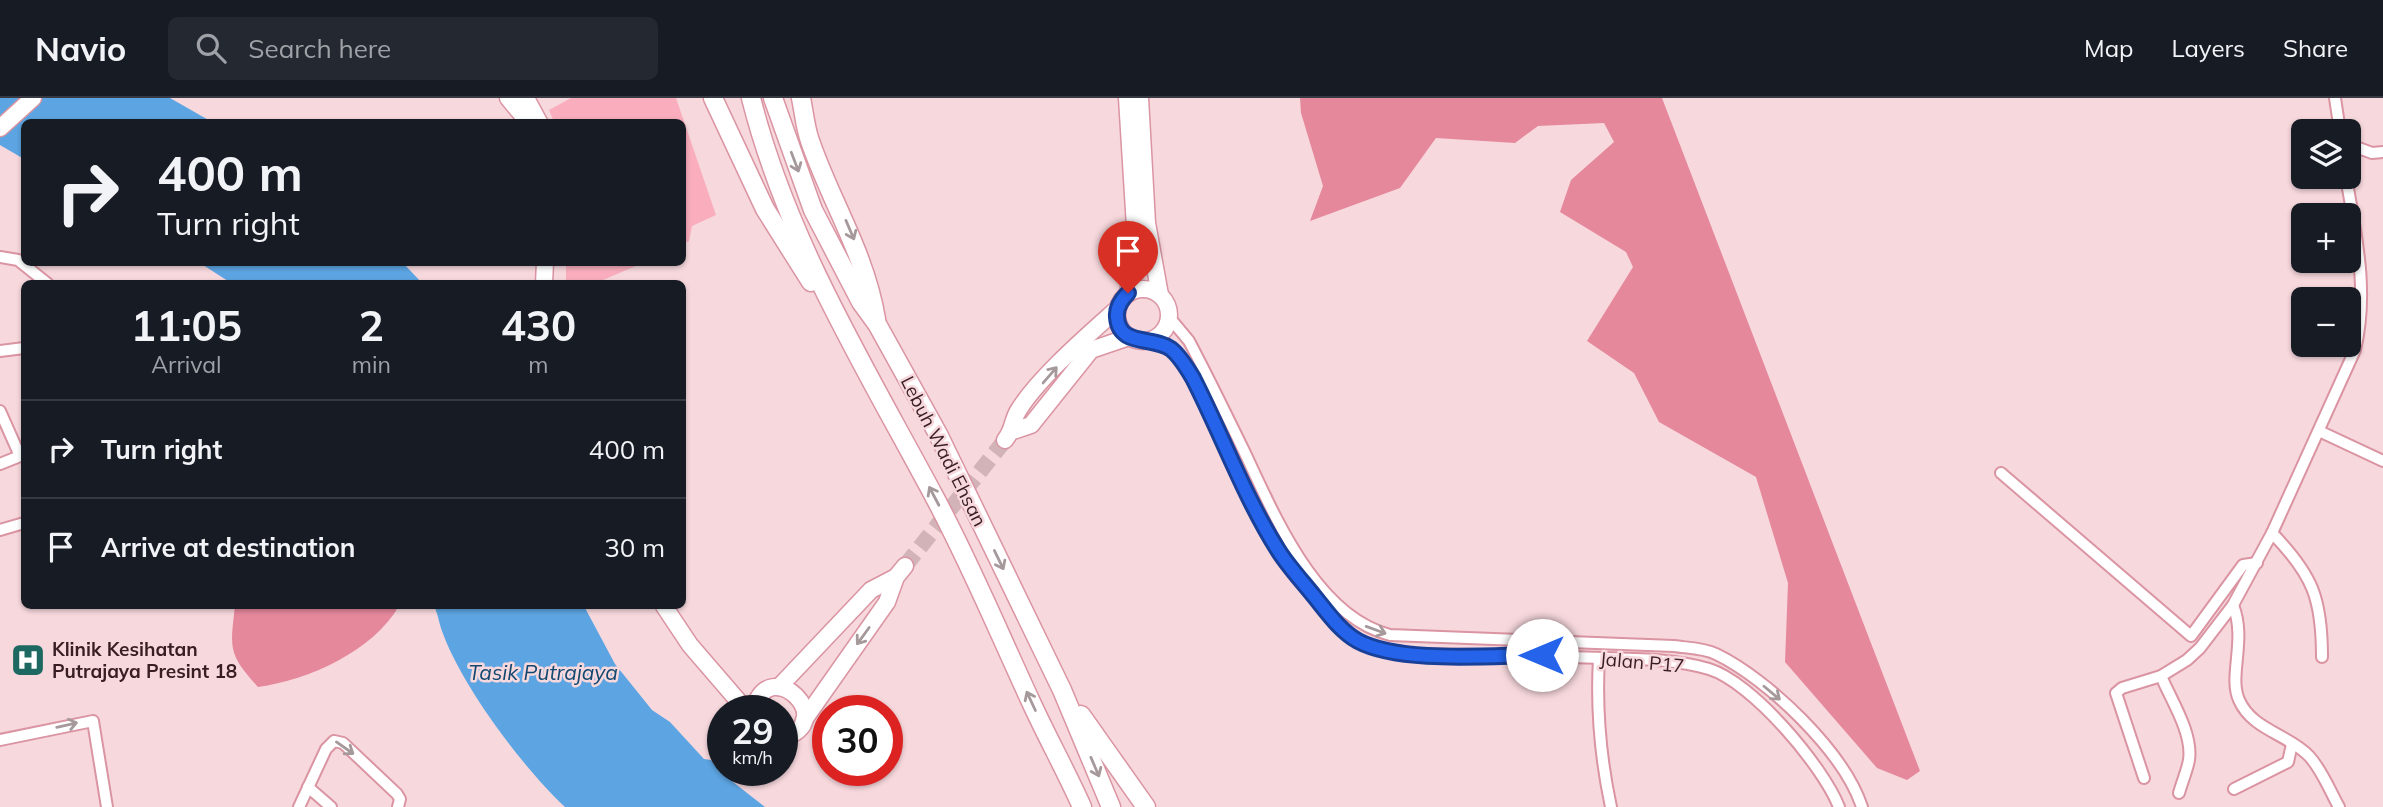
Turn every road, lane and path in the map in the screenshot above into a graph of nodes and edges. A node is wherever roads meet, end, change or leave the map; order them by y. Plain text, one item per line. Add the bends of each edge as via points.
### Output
1 (33, 98) edge
2 (508, 98) edge
3 (526, 98) edge
4 (713, 98) edge
5 (751, 98) edge
6 (773, 98) edge
7 (801, 98) edge
8 (1127, 98) edge
9 (1140, 98) edge
10 (2336, 98) edge
11 (526, 119) edge
12 (537, 119) edge
13 (2339, 119) edge
14 (0, 128) edge
15 (2361, 149) edge
16 (2383, 152) edge
17 (2348, 189) edge
18 (0, 257) edge
19 (21, 262) edge
20 (26, 266) edge
21 (43, 280) edge
22 (1128, 293) junction
23 (1160, 295) junction
24 (828, 304) junction
25 (1117, 309) junction
26 (1169, 317) junction
27 (877, 324) junction
28 (1129, 337) junction
29 (1151, 339) junction
30 (21, 348) edge
31 (0, 351) edge
32 (0, 411) edge
33 (2319, 431) junction
34 (2383, 461) edge
35 (0, 464) edge
36 (2001, 473) dead end
37 (21, 524) edge
38 (0, 530) edge
39 (2272, 533) junction
40 (2257, 563) junction
41 (2233, 605) junction
42 (666, 609) edge
43 (1716, 654) junction
44 (2322, 657) dead end
45 (1599, 658) junction
46 (1712, 670) junction
47 (2161, 676) junction
48 (772, 689) junction
49 (1062, 690) junction
50 (734, 695) edge
51 (752, 695) edge
52 (765, 695) edge
53 (804, 720) junction
54 (798, 729) edge
55 (0, 740) edge
56 (2292, 744) junction
57 (2144, 778) dead end
58 (308, 788) junction
59 (2234, 789) dead end
60 (2179, 793) dead end
61 (107, 807) edge
62 (299, 807) edge
63 (331, 807) edge
64 (398, 807) edge
65 (1080, 807) edge
66 (1111, 807) edge
67 (1146, 807) edge
68 (1611, 807) edge
69 (1839, 807) edge
70 (1862, 807) edge
71 (2339, 807) edge

1 - 14 street
2 - 11 street
3 - 12 street
4 - 24 main road via 765,209
5 - 24 main road, Lebuh Wadi Ehsan via 758,128
6 -> 27 main road, Lebuh Wadi Ehsan via 813,211
7 -> 27 main road via 810,140 854,238
8 - 22 street via 1136,243
9 - 23 street via 1147,223
10 - 13 street
15 - 16 street
17 - 33 street via 2363,273 2361,328
18 - 19 street
20 - 21 street
22 - 23 street via 1144,289
22 - 25 street
23 - 26 street
65 -> 24 main road, Lebuh Wadi Ehsan via 971,564
25 - 28 street via 1119,324
28 -> 25 street via 1091,350 1031,425 1009,436 1017,412 1082,340
26 - 29 street via 1165,328
26 -> 43 street, Jalan P17 via 1189,341 1293,550 1359,623 1390,635 1674,646
27 -> 49 main road, Lebuh Wadi Ehsan via 938,434
28 - 29 street
29 - 45 street, Jalan P17 via 1169,347 1188,369 1279,552 1343,630 1367,645 1396,653
30 - 31 street
32 - 35 street via 20,456
33 - 34 street
33 - 39 street
36 - 40 street via 2191,636 2243,565
37 - 38 street
39 - 40 street
39 - 44 street via 2304,570 2316,596
40 - 41 street
41 - 47 street via 2200,648
41 - 56 street via 2241,632 2236,684 2239,703 2259,723
42 - 50 street
43 - 46 street, Jalan P17
43 -> 70 street, Jalan P17 via 1757,681 1812,733 1856,788
45 - 46 street, Jalan P17 via 1663,660
45 - 68 street via 1596,708
46 - 69 street, Jalan P17 via 1750,695 1793,737 1814,762
47 - 57 street via 2116,694
47 - 60 street via 2189,750
48 - 51 street
48 - 52 street
48 - 53 street via 794,692 800,698
48 -> 53 street via 871,590 901,572 887,603
49 -> 66 main road, Lebuh Wadi Ehsan
49 - 67 main road
53 - 54 street
55 -> 61 street via 93,721
56 - 59 street via 2288,762
56 - 71 street via 2314,762
58 - 62 street
58 - 63 street
58 -> 64 street via 326,750 340,741 397,794

